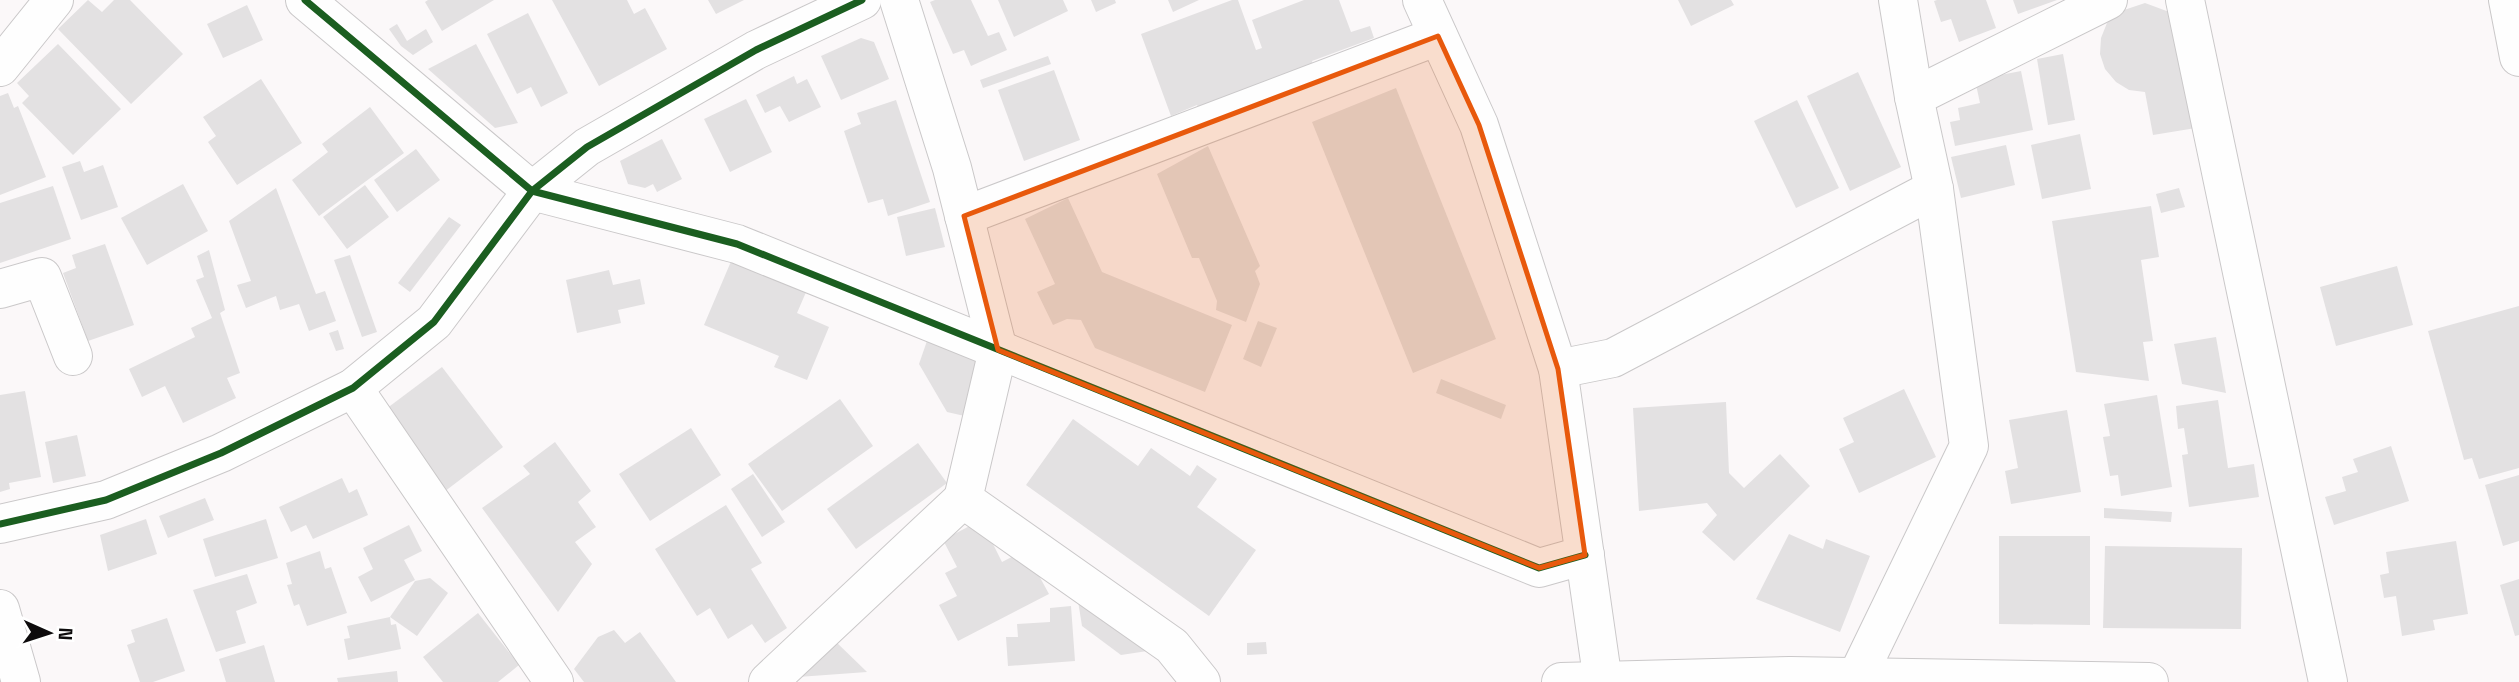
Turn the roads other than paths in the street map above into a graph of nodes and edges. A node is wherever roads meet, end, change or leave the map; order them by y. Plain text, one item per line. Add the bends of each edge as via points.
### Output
1 (54, 0) edge
2 (305, 0) edge
3 (862, 0) edge
4 (899, 0) edge
5 (1422, 0) edge
6 (1898, 0) edge
7 (2108, 0) edge
8 (2185, 0) edge
9 (2508, 0) edge
10 (1438, 36) junction
11 (2519, 57) edge
12 (0, 67) edge
13 (1914, 97) junction
14 (1934, 189) junction
15 (532, 191) junction
16 (964, 216) junction
17 (0, 289) edge
18 (998, 350) junction
19 (73, 356) dead end
20 (1558, 369) junction
21 (352, 388) junction
22 (963, 499) junction
23 (0, 524) edge
24 (1585, 555) junction
25 (0, 610) edge
26 (1857, 677) junction
27 (1603, 681) edge
28 (21, 682) edge
29 (554, 682) edge
30 (768, 682) edge
31 (1201, 682) edge
32 (1562, 682) edge
33 (2149, 682) edge
34 (2328, 682) edge

1 - 12 street
2 - 15 street
3 - 15 street via 756,50 587,147
4 - 16 street
5 - 10 street
6 - 13 street
7 - 13 street
8 - 34 street
9 - 11 street
10 - 16 street
10 - 20 street via 1479,125
13 - 14 street
14 - 20 street via 1613,358
14 - 26 street via 1969,446
15 - 18 street via 737,244
15 - 21 street via 434,322
16 - 18 street
17 - 19 street via 42,277
18 - 22 street
18 - 24 street via 1539,568
20 - 24 street
21 - 23 street via 221,453 106,500
21 - 29 street
22 - 30 street
22 - 31 street via 1172,646
24 - 27 street
25 - 28 street
26 - 27 street
26 - 33 street
27 - 32 street

